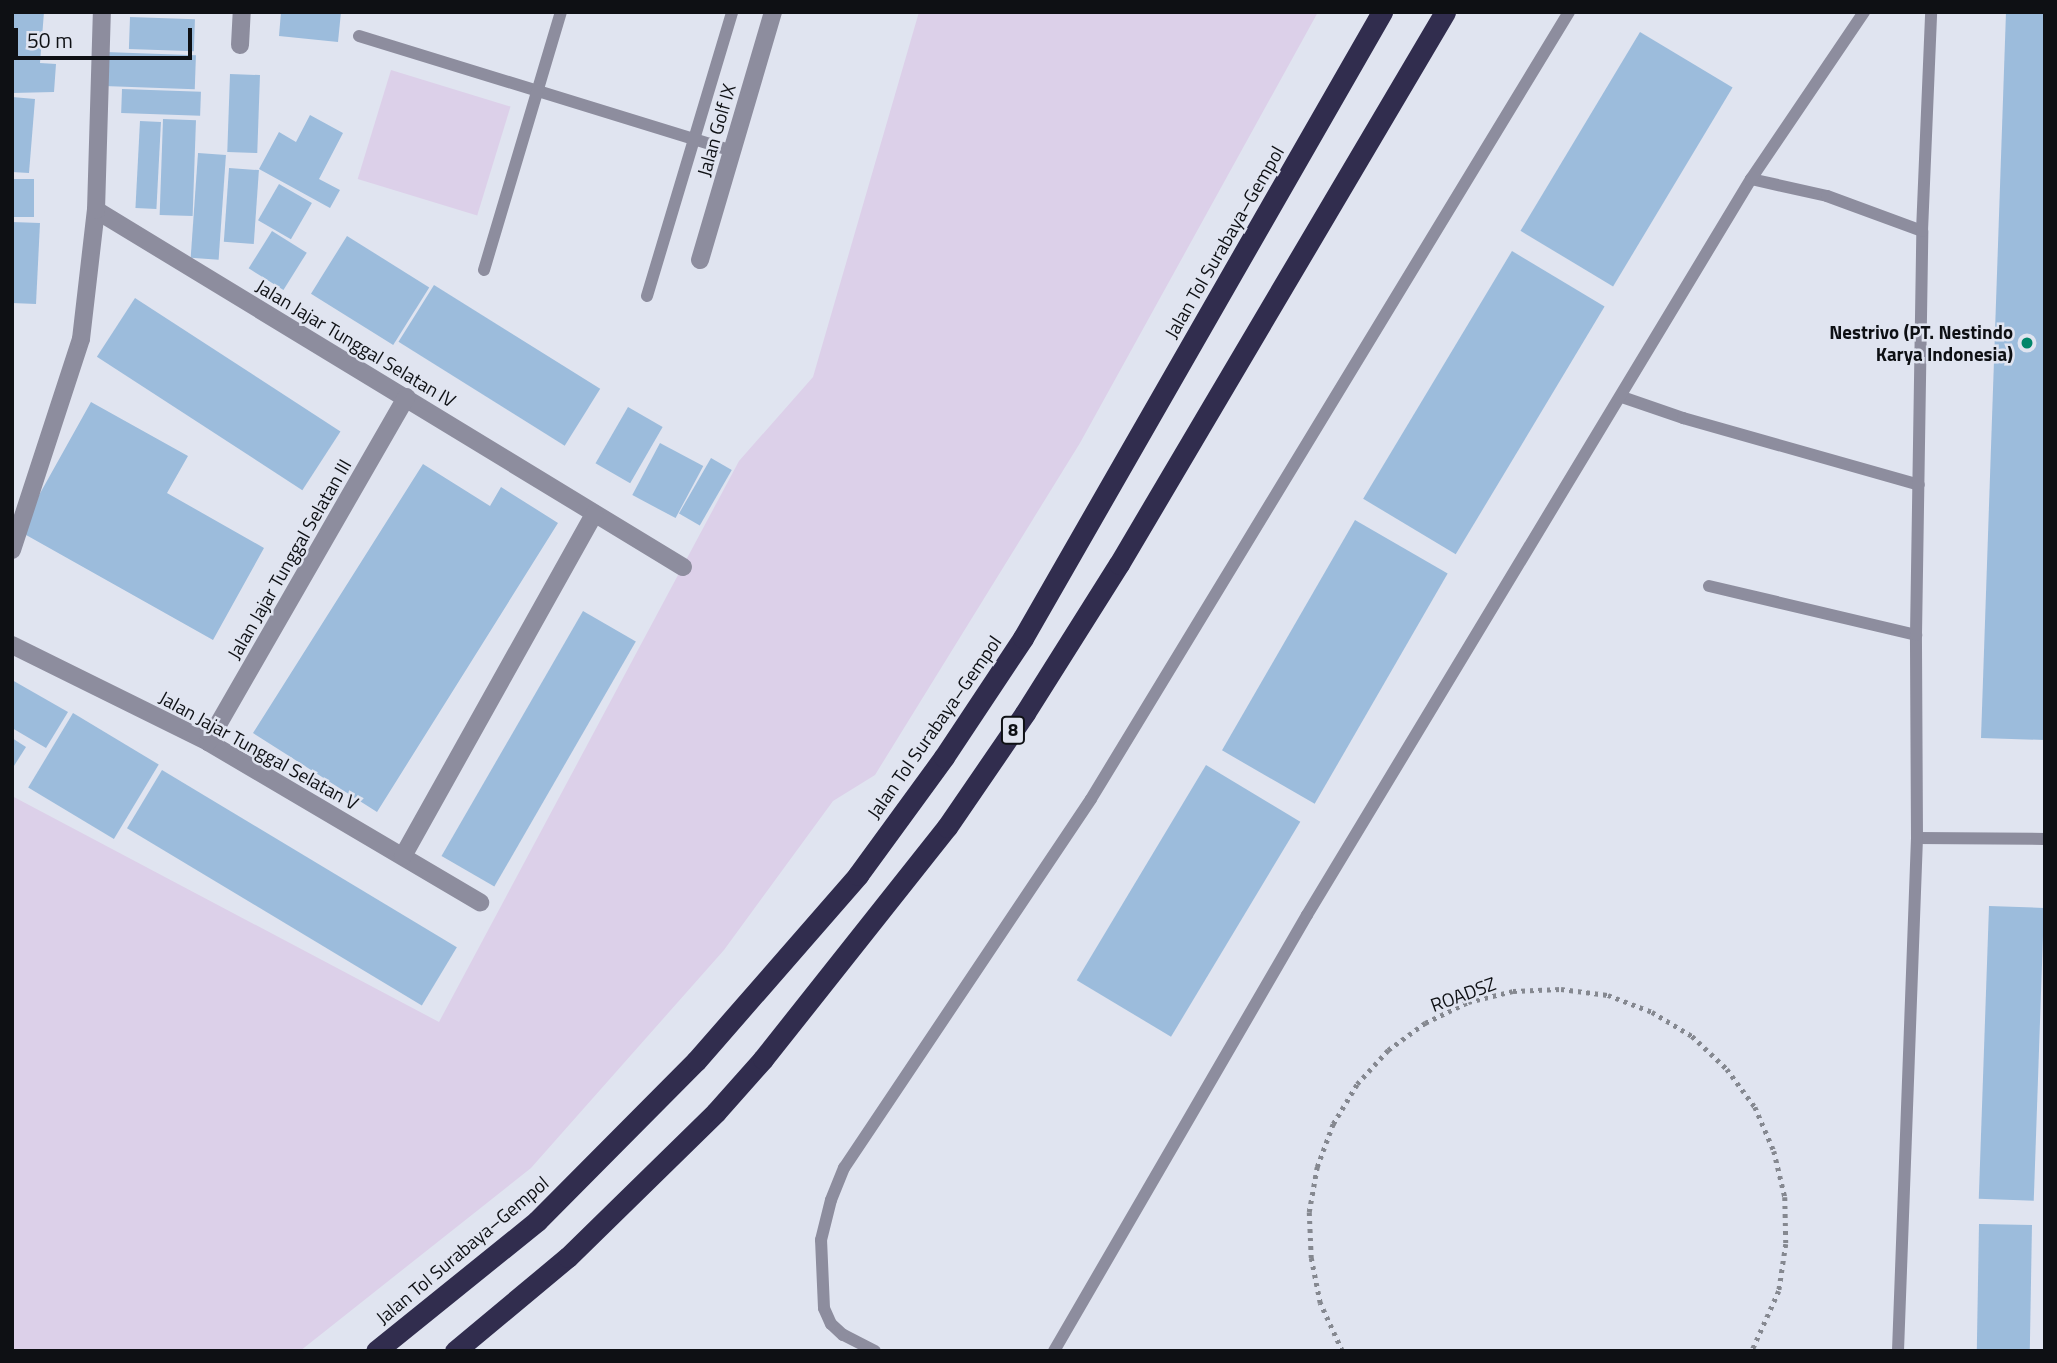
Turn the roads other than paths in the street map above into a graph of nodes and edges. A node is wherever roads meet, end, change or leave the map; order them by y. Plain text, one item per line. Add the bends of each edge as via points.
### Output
1 (102, 12) edge
2 (242, 12) edge
3 (561, 12) edge
4 (732, 12) edge
5 (773, 12) edge
6 (1382, 12) edge
7 (1446, 12) edge
8 (1569, 12) edge
9 (1864, 12) edge
10 (1931, 12) edge
11 (359, 37) dead end
12 (240, 46) dead end
13 (537, 91) junction
14 (694, 139) junction
15 (732, 151) junction
16 (1751, 179) junction
17 (96, 210) junction
18 (1922, 230) junction
19 (700, 260) dead end
20 (484, 270) dead end
21 (647, 296) dead end
22 (405, 397) junction
23 (1622, 397) junction
24 (1919, 485) junction
25 (594, 514) junction
26 (12, 550) edge
27 (683, 567) dead end
28 (1709, 586) dead end
29 (1916, 635) junction
30 (12, 645) edge
31 (208, 742) junction
32 (1917, 838) junction
33 (2045, 839) edge
34 (403, 856) junction
35 (480, 902) dead end
36 (376, 1351) edge
37 (455, 1351) edge
38 (875, 1351) edge
39 (1054, 1351) edge
40 (1898, 1351) edge

1 - 17 street
2 - 12 street
3 - 13 lane
4 - 14 lane
5 - 15 street, Jalan Golf IX
6 - 36 highway, Jalan Tol Surabaya–Gempol / 8 via 1023,639 866,864 696,1060 537,1222
7 - 37 highway, 8 via 1119,564 947,827 716,1112 568,1258
8 - 38 lane via 1091,799 844,1168 821,1240 824,1308 843,1335
9 - 16 lane
10 - 18 lane
11 - 13 lane
13 - 14 lane
13 - 20 lane
14 - 15 lane
14 - 21 lane
15 - 19 street, Jalan Golf IX
16 - 18 lane via 1827,196
16 - 23 lane
17 - 22 street, Jalan Jajar Tunggal Selatan IV
17 - 26 street via 81,338
18 - 24 lane
22 - 25 street, Jalan Jajar Tunggal Selatan IV
22 - 31 street, Jalan Jajar Tunggal Selatan III
23 - 24 lane
23 - 39 lane via 1307,915
24 - 29 lane
25 - 27 street, Jalan Jajar Tunggal Selatan IV
25 - 34 street
28 - 29 lane
29 - 32 lane
30 - 31 street, Jalan Jajar Tunggal Selatan V
31 - 34 street, Jalan Jajar Tunggal Selatan V
32 - 33 lane
32 - 40 lane
34 - 35 street, Jalan Jajar Tunggal Selatan V

